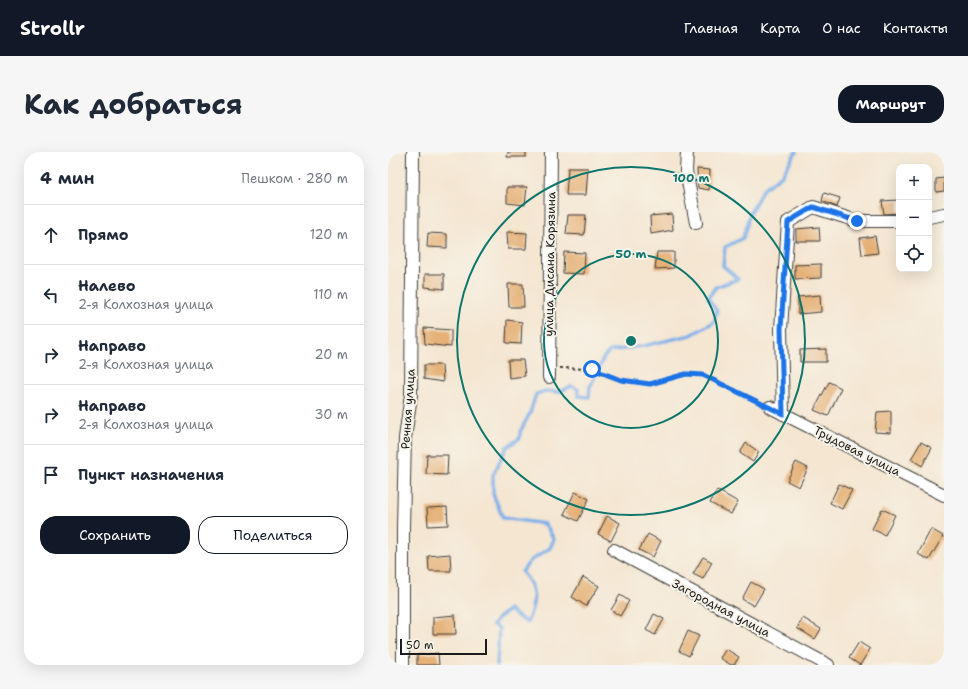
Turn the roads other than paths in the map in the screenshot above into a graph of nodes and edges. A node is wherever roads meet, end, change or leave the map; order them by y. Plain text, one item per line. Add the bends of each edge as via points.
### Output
1 (413, 152) edge
2 (552, 152) edge
3 (686, 152) edge
4 (944, 214) edge
5 (932, 216) edge
6 (896, 221) edge
7 (696, 223) dead end
8 (549, 372) road end
9 (770, 407) road end
10 (783, 414) junction
11 (944, 495) edge
12 (614, 550) dead end
13 (404, 665) edge
14 (828, 665) edge

1 - 13 street, Речная улица via 411,395 405,438 403,521
2 - 8 street, улица Дисана Корязина
3 - 7 street via 686,171
4 - 5 street
6 - 10 street via 857,221 813,207 788,222 781,329
9 - 10 street, Трудовая улица
10 - 11 street, Трудовая улица
12 - 14 street, Загородная улица

